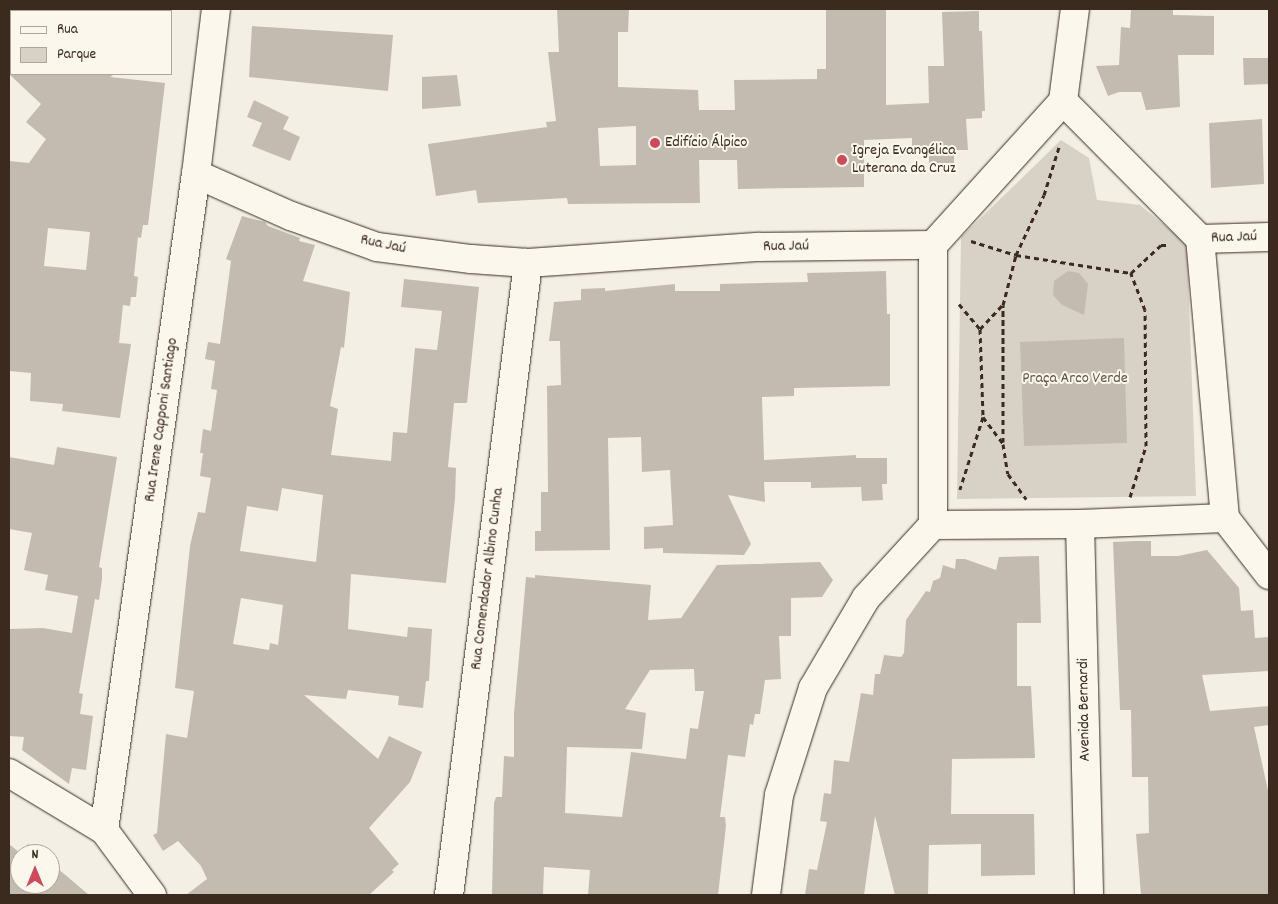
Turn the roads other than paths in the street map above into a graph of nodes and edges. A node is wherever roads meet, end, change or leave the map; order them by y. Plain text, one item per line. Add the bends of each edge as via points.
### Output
1 (216, 9) edge
2 (1075, 9) edge
3 (1063, 101) junction
4 (196, 174) junction
5 (1269, 237) edge
6 (1200, 239) junction
7 (933, 245) junction
8 (528, 263) junction
9 (1225, 518) junction
10 (1080, 524) junction
11 (934, 525) junction
12 (1269, 575) edge
13 (9, 773) edge
14 (104, 830) junction
15 (152, 895) edge
16 (449, 895) edge
17 (766, 895) edge
18 (1089, 895) edge

1 - 4 street, Rua Irene Capponi Santiago
2 - 3 street
3 - 6 street, Rua Jaú
3 - 7 street
4 - 8 street, Rua Jaú via 291,216 377,247
4 - 14 street, Rua Irene Capponi Santiago
5 - 6 street, Rua Jaú
6 - 9 street
7 - 8 street, Rua Jaú via 759,248
7 - 11 street
8 - 16 street, Rua Comendador Albino Cunha
9 - 10 street
9 - 12 street
10 - 11 street
10 - 18 street, Avenida Bernardi
11 - 17 street via 866,598 813,688 779,795
13 - 14 street
14 - 15 street

